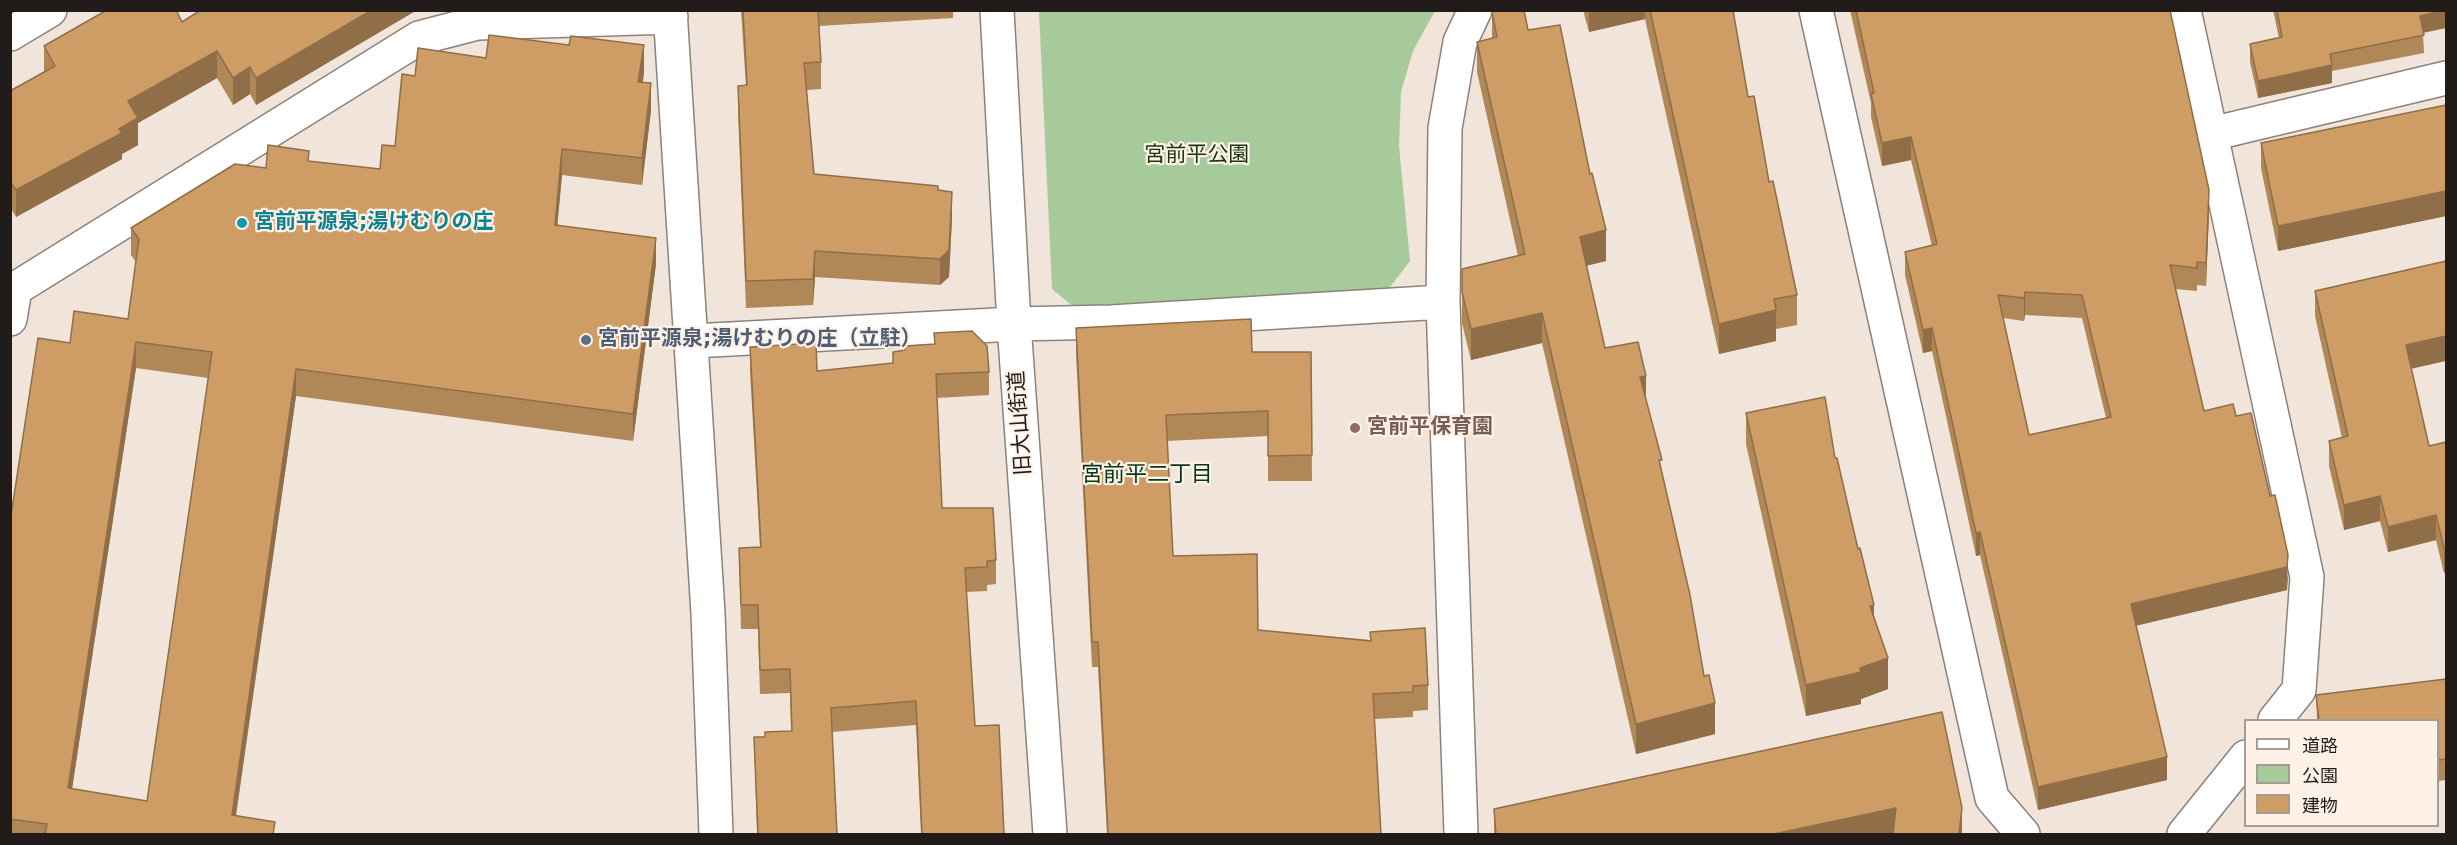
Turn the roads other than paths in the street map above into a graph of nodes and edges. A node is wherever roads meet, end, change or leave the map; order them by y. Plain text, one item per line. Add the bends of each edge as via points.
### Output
1 (50, 10) edge
2 (997, 10) edge
3 (1475, 10) edge
4 (1816, 10) edge
5 (2184, 10) edge
6 (670, 14) edge
7 (10, 34) edge
8 (2446, 78) edge
9 (2211, 134) junction
10 (1443, 302) junction
11 (10, 319) edge
12 (1014, 324) junction
13 (693, 341) junction
14 (2276, 719) edge
15 (2244, 759) edge
16 (716, 834) edge
17 (1050, 834) edge
18 (1461, 834) edge
19 (2023, 834) edge
20 (2184, 834) edge

1 - 7 street
2 - 12 street, 旧大山街道
3 - 10 street via 1460,42 1445,128
4 - 19 street via 1992,798
5 - 9 street
6 - 11 street via 477,23 419,38 15,289
6 - 13 street
8 - 9 street
9 - 14 street via 2307,577 2300,690
10 - 12 street
10 - 18 street
12 - 13 street
12 - 17 street, 旧大山街道
13 - 16 street
15 - 20 street

